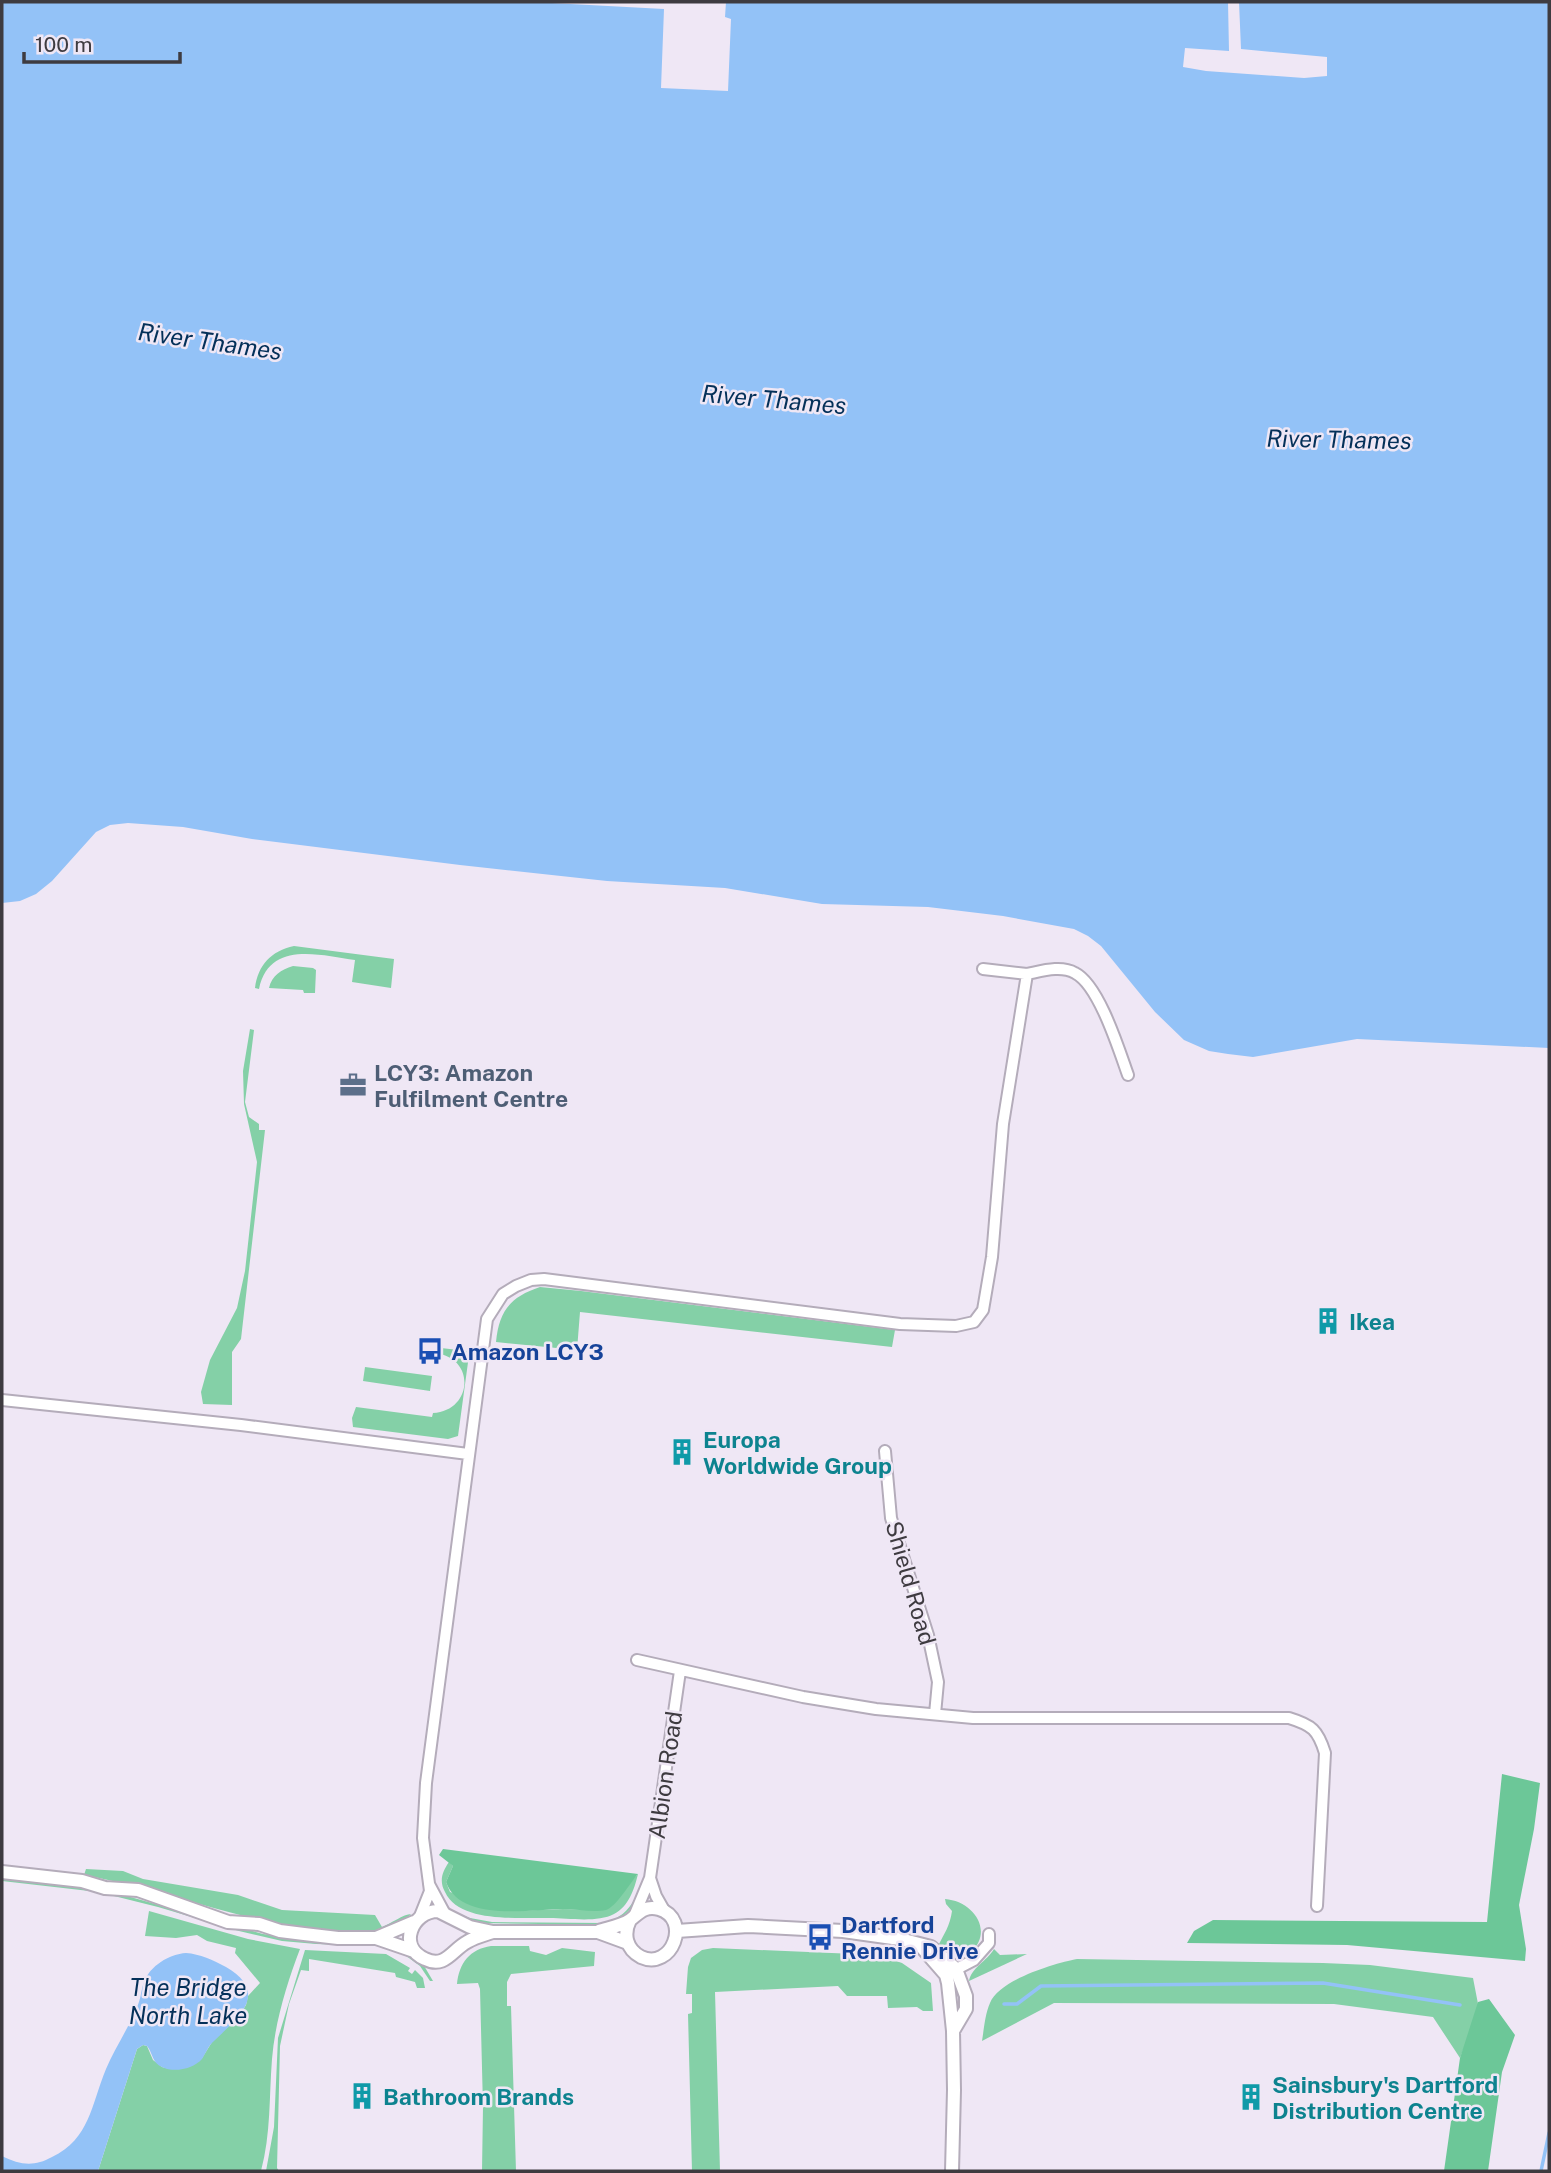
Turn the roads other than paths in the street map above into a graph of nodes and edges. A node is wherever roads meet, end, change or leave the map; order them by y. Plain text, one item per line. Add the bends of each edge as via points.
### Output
1 (983, 969) dead end
2 (1027, 974) junction
3 (1128, 1075) dead end
4 (2, 1400) edge
5 (885, 1451) dead end
6 (468, 1454) junction
7 (637, 1660) dead end
8 (680, 1671) junction
9 (934, 1714) junction
10 (2, 1872) edge
11 (650, 1878) junction
12 (429, 1884) junction
13 (1317, 1906) dead end
14 (444, 1912) junction
15 (665, 1912) junction
16 (632, 1917) junction
17 (417, 1919) junction
18 (456, 1921) junction
19 (598, 1931) junction
20 (677, 1931) junction
21 (493, 1933) junction
22 (989, 1934) dead end
23 (376, 1938) junction
24 (628, 1943) junction
25 (458, 1948) junction
26 (414, 1951) junction
27 (951, 1972) junction
28 (951, 2171) edge

1 - 2 street
2 - 3 street via 1054,969 1075,972 1088,984
2 - 6 street via 1003,1124 992,1257 983,1310 974,1322 956,1326 900,1324 531,1280 503,1294 487,1319
4 - 6 street
5 - 9 street, Shield Road via 891,1518 938,1682
6 - 12 street via 426,1783 423,1838
7 - 8 street
8 - 9 street via 803,1698
8 - 11 street, Albion Road
9 - 13 street via 998,1719 1289,1718 1307,1723 1320,1736 1325,1753
10 - 23 street via 138,1890 228,1923 338,1938
11 - 15 street
11 - 16 street, Albion Road
12 - 14 street
12 - 17 street
14 - 17 street via 432,1911
14 - 18 street
15 - 16 street via 650,1908
15 - 20 street
16 - 19 street
16 - 24 street via 626,1927
17 - 23 street
17 - 26 street via 410,1936
18 - 21 street
18 - 25 street via 461,1934
19 - 21 street
19 - 24 street
20 - 24 street via 671,1949 655,1959 639,1955
20 - 27 street via 761,1927 844,1931 919,1944
21 - 25 street
22 - 27 street via 989,1943 974,1959
23 - 26 street
25 - 26 street via 440,1962 425,1960
27 - 28 street

